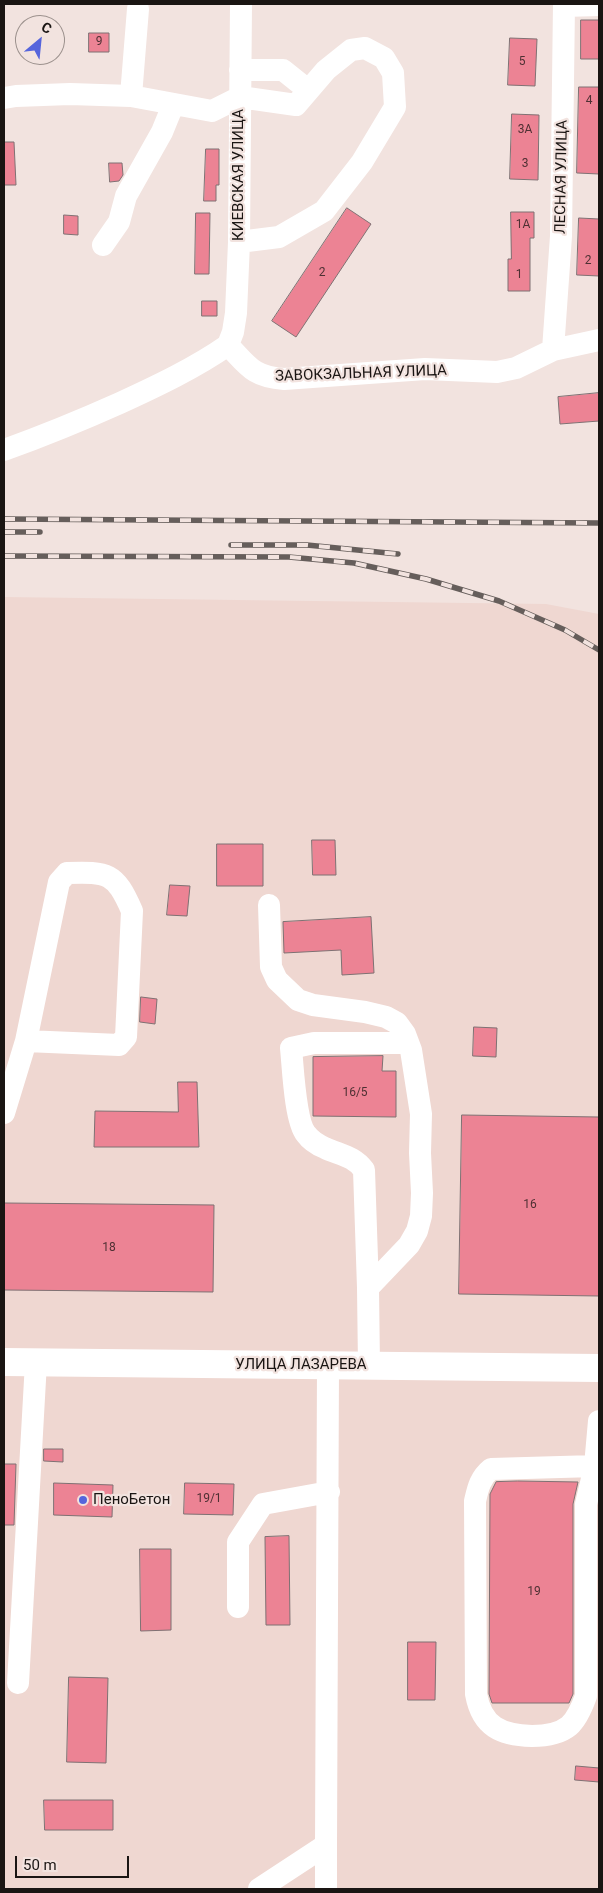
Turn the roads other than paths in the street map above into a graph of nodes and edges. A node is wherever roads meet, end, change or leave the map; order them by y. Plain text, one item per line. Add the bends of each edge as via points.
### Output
1 (241, 4) edge
2 (564, 5) edge
3 (599, 5) edge
4 (138, 9) dead end
5 (240, 70) junction
6 (308, 90) junction
7 (131, 96) junction
8 (240, 97) junction
9 (4, 98) edge
10 (173, 105) junction
11 (239, 242) junction
12 (103, 245) dead end
13 (599, 340) edge
14 (228, 345) junction
15 (553, 350) junction
16 (4, 450) edge
17 (269, 904) dead end
18 (26, 1041) junction
19 (408, 1043) junction
20 (4, 1113) edge
21 (368, 1288) junction
22 (4, 1362) edge
23 (36, 1362) junction
24 (328, 1366) junction
25 (369, 1366) junction
26 (599, 1368) edge
27 (599, 1421) edge
28 (595, 1466) junction
29 (329, 1492) junction
30 (238, 1607) dead end
31 (18, 1683) dead end
32 (326, 1845) junction
33 (259, 1889) edge
34 (326, 1889) edge

1 - 5 street, КИЕВСКАЯ УЛИЦА
2 - 3 street
2 - 15 street, ЛЕСНАЯ УЛИЦА via 561,236
4 - 7 street
5 - 6 street via 283,70
5 - 8 street, КИЕВСКАЯ УЛИЦА
6 - 8 street via 296,105
6 - 11 street via 351,50 365,48 384,58 393,73 395,107 362,162 324,211 280,237
7 - 9 street via 62,94
7 - 10 street
8 - 10 street via 212,111
8 - 11 street, КИЕВСКАЯ УЛИЦА
10 - 12 street via 162,132 126,196 119,222
11 - 14 street, КИЕВСКАЯ УЛИЦА via 236,313
13 - 15 street, ЗАВОКЗАЛЬНАЯ УЛИЦА
14 - 15 street, ЗАВОКЗАЛЬНАЯ УЛИЦА via 254,372 267,378 284,379 425,369 497,372 516,368
14 - 16 street via 150,389
17 - 19 street via 271,967 277,980 298,1000 386,1017 397,1023
18 - 18 street via 59,882 68,873 95,873 114,879 132,912 126,1037 119,1045
18 - 20 street
19 - 21 street via 421,1114 420,1216 417,1231 408,1245
19 - 21 street via 314,1043 291,1048 300,1122 305,1134 325,1148 351,1157 364,1170
21 - 25 street
22 - 23 main road, УЛИЦА ЛАЗАРЕВА
23 - 24 main road, УЛИЦА ЛАЗАРЕВА
23 - 31 street
24 - 25 main road, УЛИЦА ЛАЗАРЕВА
24 - 29 street
25 - 26 main road, УЛИЦА ЛАЗАРЕВА
27 - 28 street
28 - 28 street via 586,1504 586,1696 581,1711 569,1726 556,1734 512,1735 484,1718 476,1694 474,1502 483,1475 491,1469
29 - 30 street via 263,1504 238,1542
29 - 32 street
32 - 33 street
32 - 34 street

